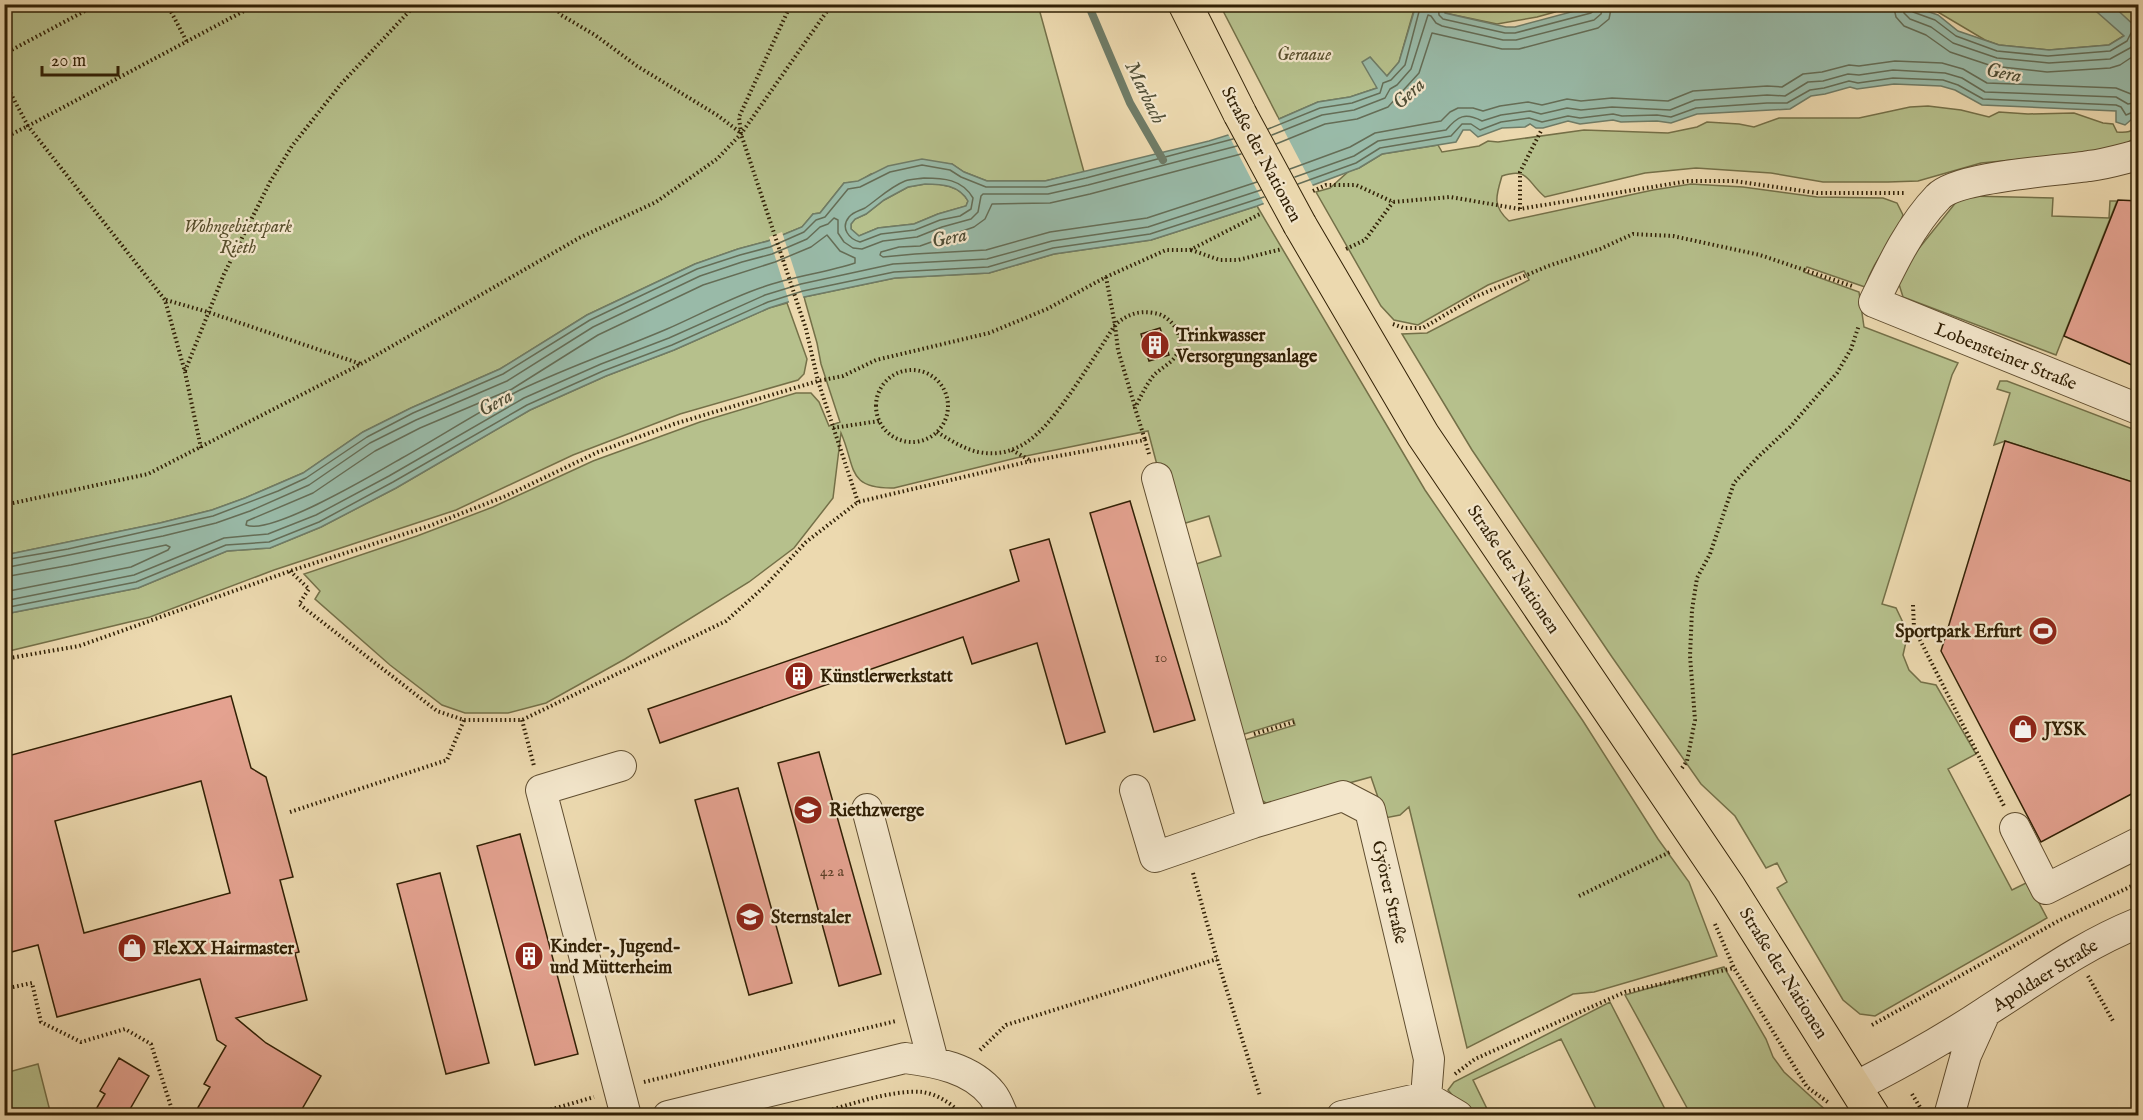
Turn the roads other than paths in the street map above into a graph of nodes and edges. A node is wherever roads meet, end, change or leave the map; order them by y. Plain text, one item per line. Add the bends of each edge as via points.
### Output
1 (1185, 4) edge
2 (2139, 155) edge
3 (2139, 409) edge
4 (1157, 478) road end
5 (621, 766) dead end
6 (1135, 790) dead end
7 (867, 809) dead end
8 (1253, 823) junction
9 (2015, 828) road end
10 (2139, 843) edge
11 (2139, 923) edge
12 (1985, 1013) junction
13 (933, 1061) junction
14 (1843, 1096) junction
15 (1426, 1097) junction
16 (622, 1103) edge
17 (668, 1116) edge
18 (1004, 1116) edge
19 (1342, 1116) edge
20 (1458, 1116) edge
21 (1873, 1116) edge
22 (1949, 1116) edge

1 - 14 main road, Straße der Nationen, bridge via 1304,232 1423,435 1729,887
2 - 3 street, Lobensteiner Straße via 2092,166 1989,178 1939,195 1917,224 1868,309
4 - 8 street
5 - 16 street via 541,790
6 - 8 street, Györer Straße via 1155,857
7 - 13 street
8 - 15 street, Györer Straße via 1343,796 1370,810 1429,1059
9 - 10 street via 2046,889
11 - 12 street, Apoldaer Straße via 2076,952
12 - 14 street, Apoldaer Straße
12 - 22 street, Apoldaer Straße via 1966,1055
13 - 17 street via 895,1060
13 - 18 street via 967,1072 993,1094
14 - 21 main road, Straße der Nationen
15 - 19 street
15 - 20 street

